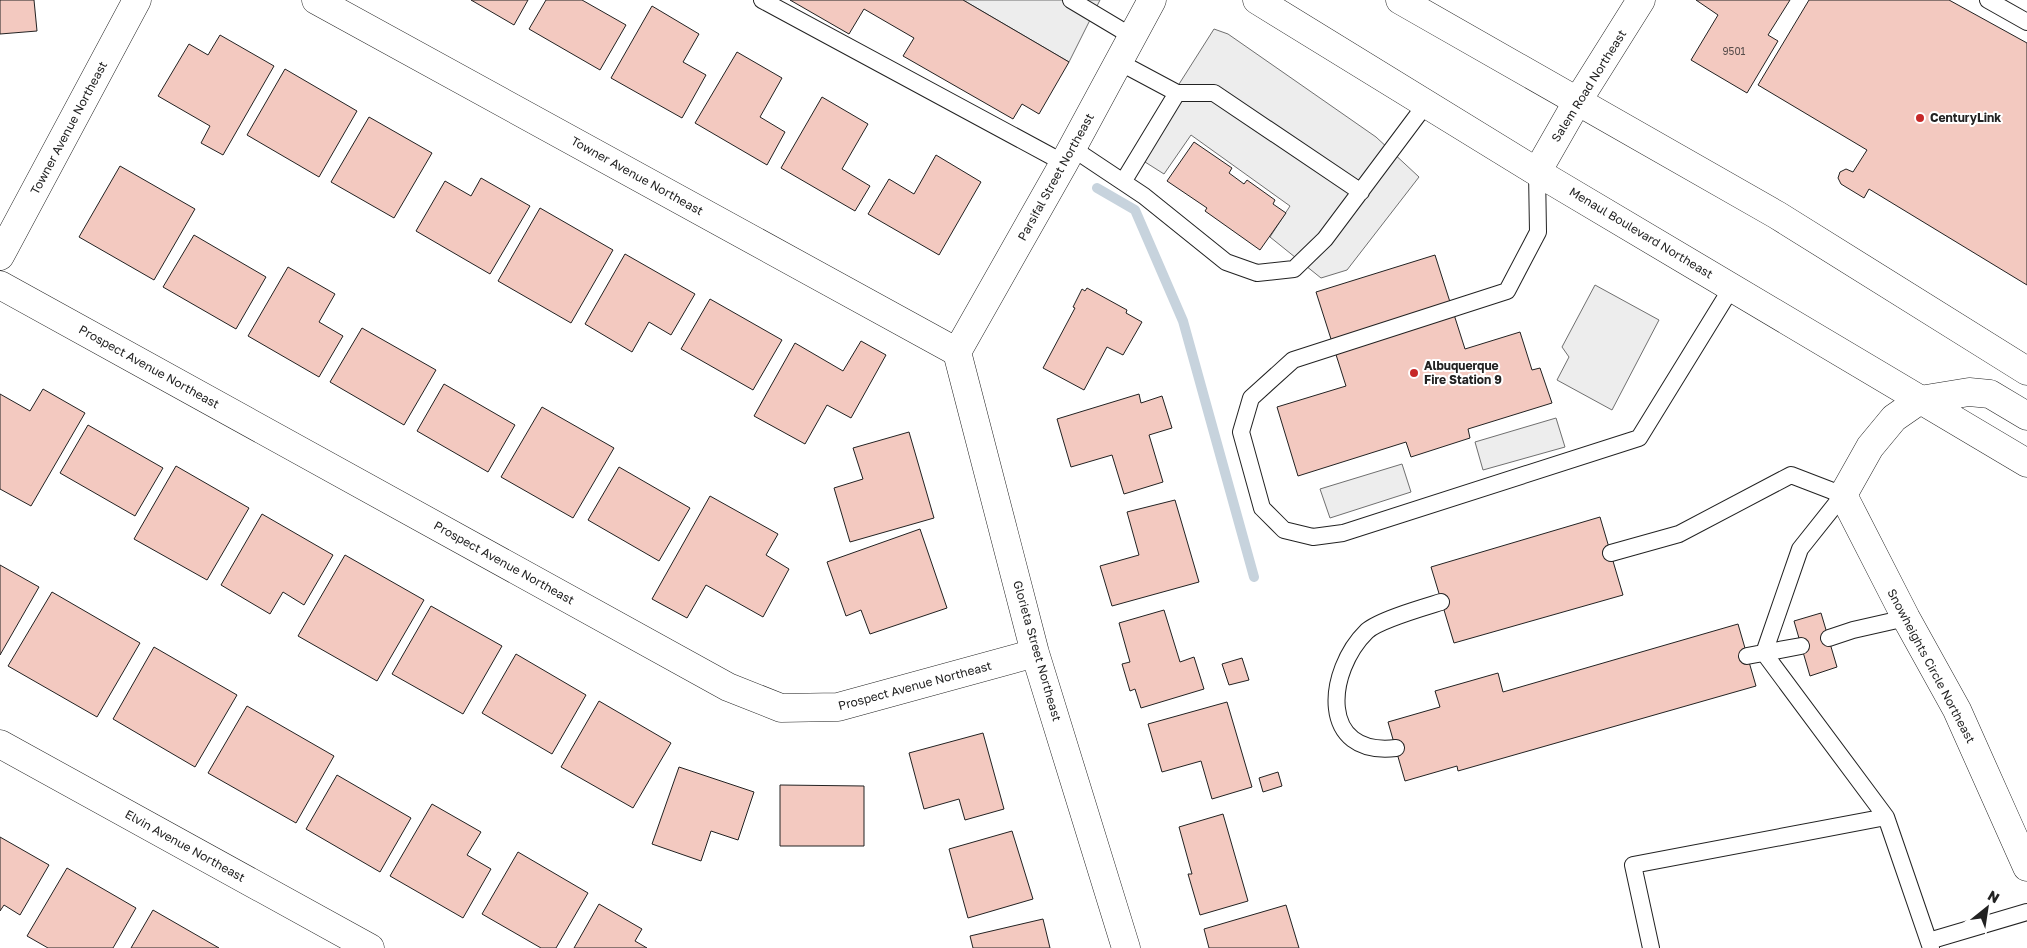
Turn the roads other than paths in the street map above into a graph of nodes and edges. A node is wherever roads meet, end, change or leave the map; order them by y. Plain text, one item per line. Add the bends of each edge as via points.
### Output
1 (137, 0) edge
2 (316, 0) edge
3 (762, 0) edge
4 (1071, 0) edge
5 (1152, 0) edge
6 (1257, 0) edge
7 (1400, 0) edge
8 (1642, 0) edge
9 (1988, 0) edge
10 (2027, 22) edge
11 (1133, 37) junction
12 (1119, 62) junction
13 (1177, 93) junction
14 (1577, 102) junction
15 (1426, 104) junction
16 (1068, 156) junction
17 (1537, 172) junction
18 (1123, 182) junction
19 (1361, 192) junction
20 (0, 256) edge
21 (0, 285) edge
22 (1732, 287) junction
23 (957, 352) junction
24 (2027, 372) edge
25 (1920, 400) junction
26 (2027, 416) edge
27 (2027, 463) edge
28 (1843, 496) junction
29 (1611, 553) dead end
30 (1441, 602) dead end
31 (1906, 618) junction
32 (1829, 638) dead end
33 (1801, 646) dead end
34 (1036, 653) junction
35 (1764, 653) junction
36 (1747, 656) dead end
37 (0, 744) edge
38 (1396, 748) dead end
39 (1886, 817) junction
40 (2027, 866) edge
41 (2027, 912) edge
42 (1930, 944) edge
43 (370, 948) edge
44 (1126, 948) edge
45 (1651, 948) edge

1 - 20 street, Towner Avenue Northeast
2 - 23 street, Towner Avenue Northeast
3 - 16 lane
4 - 11 lane
5 - 11 street, Parsifal Street Northeast
6 - 15 street, Menaul Boulevard Northeast
7 - 14 street
8 - 14 street, Salem Road Northeast
9 - 10 lane
11 - 12 street, Parsifal Street Northeast
12 - 13 lane
12 - 16 street, Parsifal Street Northeast
13 - 18 lane
13 - 19 lane via 1214,93
14 - 17 street, Salem Road Northeast
14 - 24 street via 1777,215
15 - 17 street, Menaul Boulevard Northeast
15 - 19 lane
16 - 18 lane
16 - 23 street, Parsifal Street Northeast
17 - 22 street, Menaul Boulevard Northeast
17 - 22 lane via 1538,232 1507,292 1293,360 1251,398 1241,432 1262,508 1284,530 1313,537 1343,533 1639,438
18 - 19 lane via 1226,262 1257,273 1294,268 1325,238
21 - 34 street, Prospect Avenue Northeast via 728,687 781,708 838,707
22 - 25 street, Menaul Boulevard Northeast
23 - 34 street, Glorieta Street Northeast
25 - 26 street via 1969,392 1990,394
25 - 27 street, Menaul Boulevard Northeast
25 - 28 street via 1894,418 1870,448
28 - 29 lane via 1791,475 1679,534
28 - 31 street, Snowheights Circle Northeast
28 - 35 lane via 1800,549
30 - 38 lane via 1368,630 1345,662 1335,702 1341,727 1358,743 1378,750
31 - 32 lane
31 - 40 street, Snowheights Circle Northeast via 1957,710
33 - 35 lane
34 - 44 street, Glorieta Street Northeast
35 - 36 lane
35 - 39 lane
37 - 43 street, Elvin Avenue Northeast
39 - 42 lane
39 - 45 lane via 1633,865
41 - 42 lane

